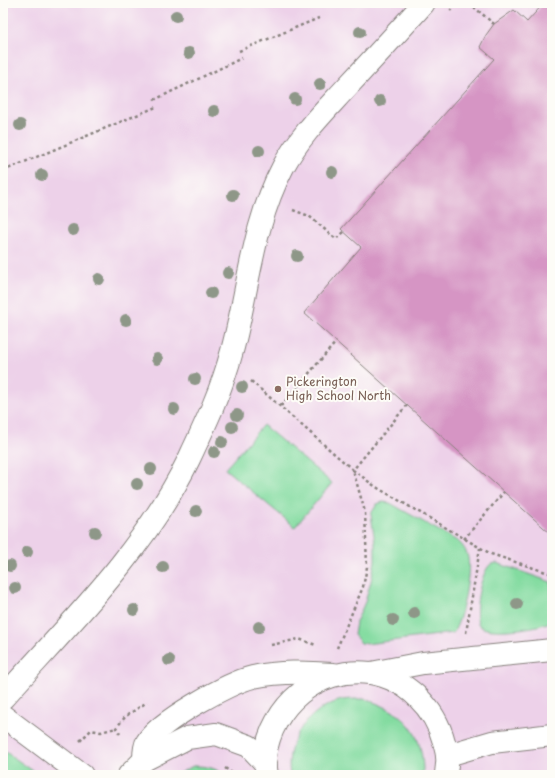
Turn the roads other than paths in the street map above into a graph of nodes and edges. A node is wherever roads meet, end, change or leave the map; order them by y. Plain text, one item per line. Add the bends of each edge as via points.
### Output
1 (424, 3) edge
2 (552, 650) edge
3 (370, 673) junction
4 (340, 674) junction
5 (3, 698) edge
6 (3, 716) edge
7 (552, 736) edge
8 (447, 765) edge
9 (137, 768) edge
10 (266, 770) edge
11 (82, 775) edge

1 - 5 street via 304,134 283,167 265,208 252,253 232,350 217,398 188,461 157,514 117,571
2 - 3 street via 423,662
3 - 4 street
3 - 8 street via 399,683 423,702 440,726
4 - 9 street via 295,672 252,677 220,690 163,724 146,743
4 - 10 street via 312,684 288,703 272,729 265,758
6 - 11 street
7 - 8 street via 492,742
9 - 10 street via 187,738 216,734 249,746

